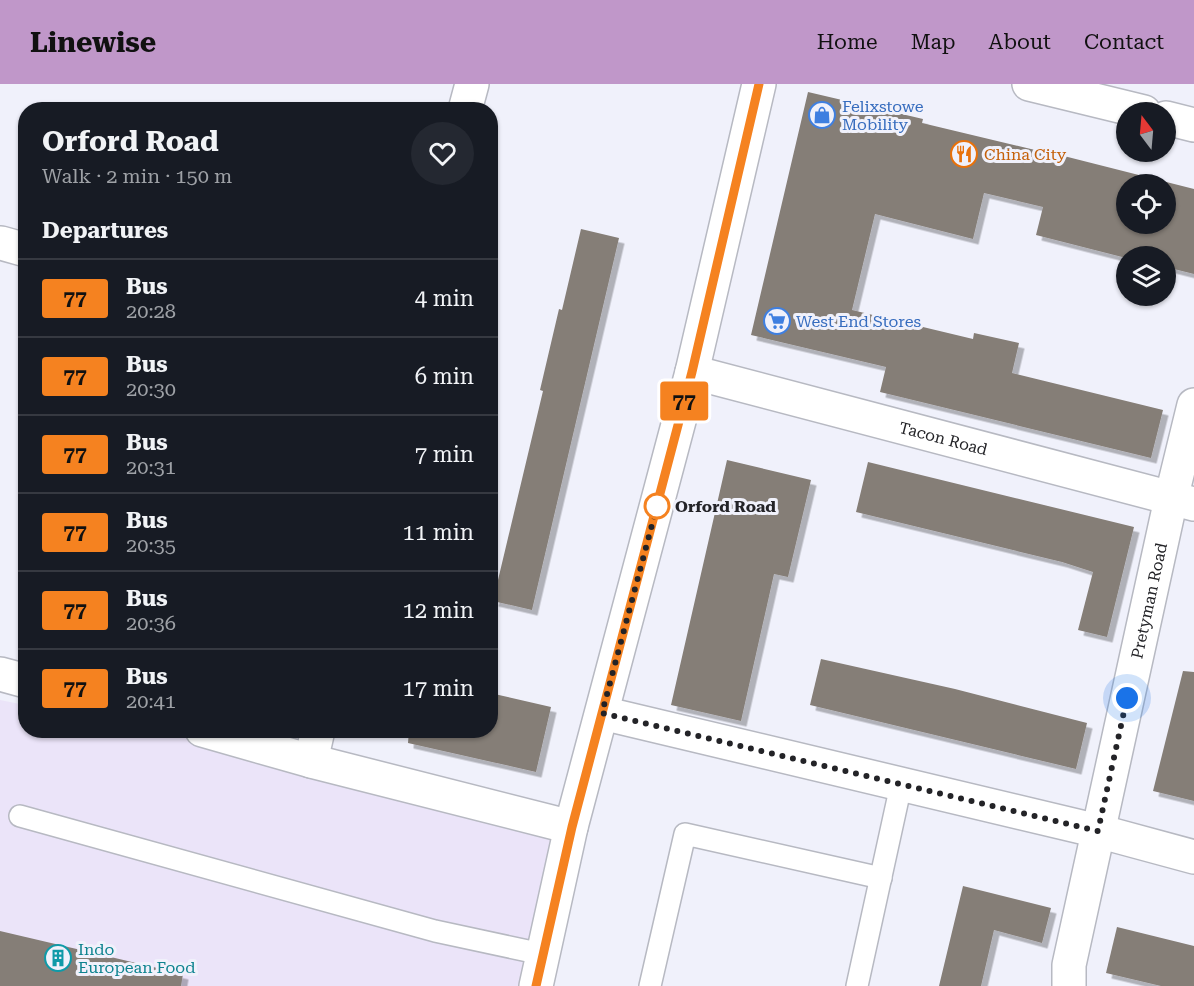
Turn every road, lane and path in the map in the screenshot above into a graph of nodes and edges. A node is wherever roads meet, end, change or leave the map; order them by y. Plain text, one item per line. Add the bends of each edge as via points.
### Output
1 (472, 84) edge
2 (759, 84) edge
3 (1029, 84) edge
4 (467, 102) edge
5 (1116, 105) edge
6 (1176, 120) edge
7 (1194, 125) edge
8 (692, 372) junction
9 (1194, 405) edge
10 (1183, 501) edge
11 (0, 674) edge
12 (18, 679) edge
13 (602, 713) junction
14 (258, 738) edge
15 (315, 746) edge
16 (901, 785) junction
17 (20, 816) dead end
18 (572, 827) junction
19 (1098, 831) junction
20 (1194, 857) edge
21 (881, 878) junction
22 (542, 954) junction
23 (536, 986) edge
24 (650, 986) edge
25 (857, 986) edge
26 (1069, 986) edge

1 - 4 street
2 - 8 street
3 - 5 street
6 - 7 street
8 - 10 street, Tacon Road
8 - 13 street
9 - 10 street, Pretyman Road
10 - 19 street, Pretyman Road
11 - 12 street
13 - 16 street
13 - 18 street
14 - 15 street
15 - 18 street
16 - 19 street
16 - 21 lane
17 - 22 lane via 435,932
18 - 22 street
19 - 20 street
19 - 26 street, Pretyman Road via 1069,965
21 - 24 lane via 685,834
21 - 25 lane
22 - 23 street

